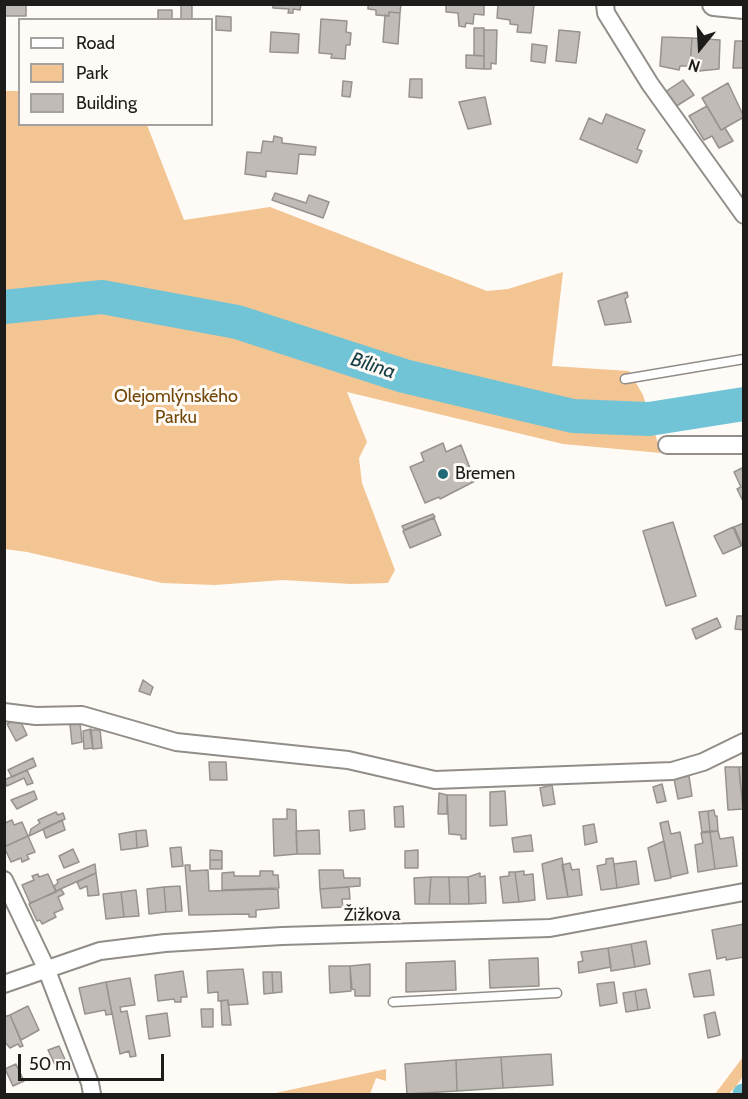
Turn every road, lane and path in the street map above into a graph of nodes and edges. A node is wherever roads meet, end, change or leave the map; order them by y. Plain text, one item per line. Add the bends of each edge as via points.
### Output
1 (605, 4) edge
2 (714, 4) edge
3 (744, 7) edge
4 (744, 215) edge
5 (744, 359) edge
6 (625, 380) dead end
7 (668, 445) dead end
8 (744, 445) edge
9 (4, 712) edge
10 (744, 742) edge
11 (4, 880) edge
12 (744, 892) edge
13 (46, 968) junction
14 (4, 984) edge
15 (557, 993) dead end
16 (393, 1002) dead end
17 (92, 1095) edge

1 - 4 street via 606,13 650,84
2 - 3 street
5 - 6 lane
7 - 8 street
9 - 10 street via 82,715 176,742 348,760 435,780 672,771 703,762
11 - 13 street
12 - 13 street, Žižkova via 550,928 165,943 100,951
13 - 14 street, Žižkova
13 - 17 street
15 - 16 lane

